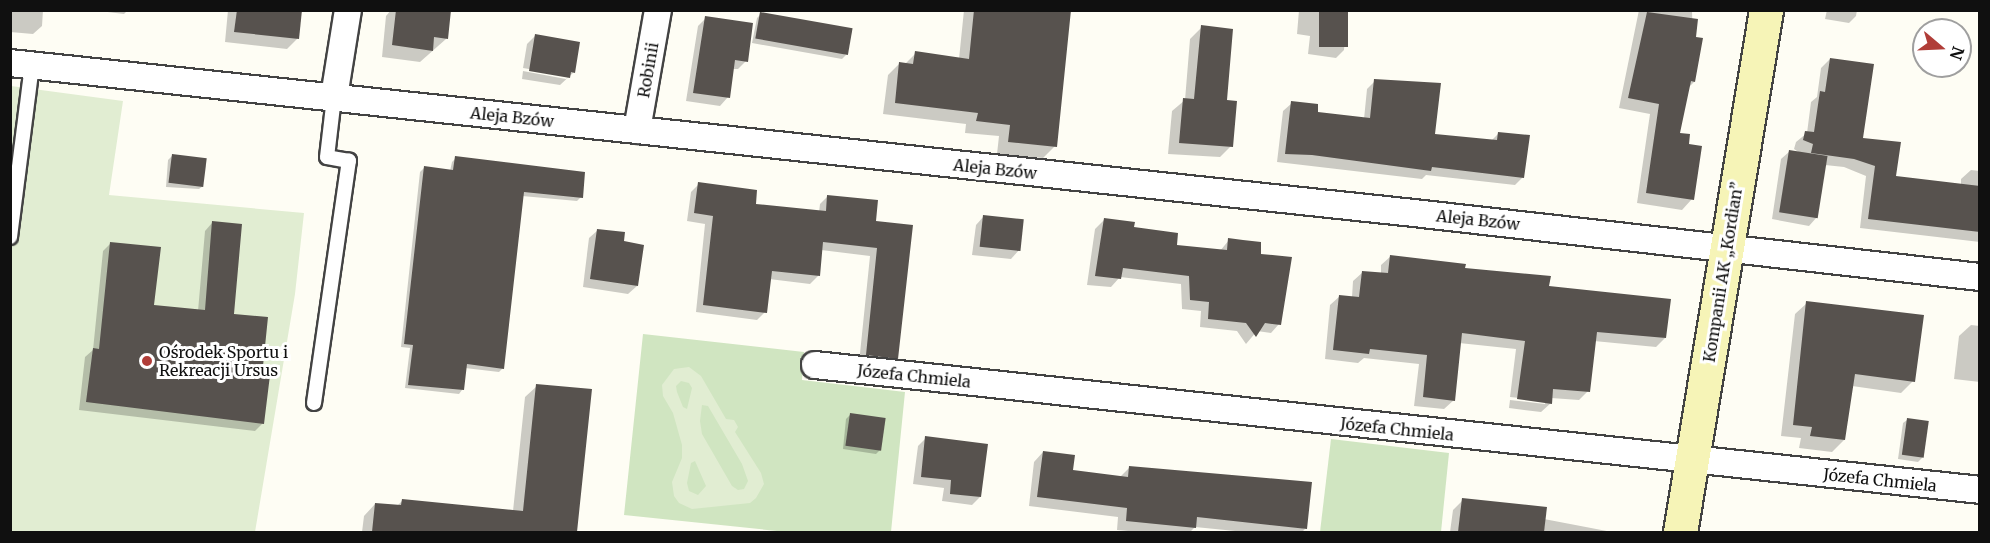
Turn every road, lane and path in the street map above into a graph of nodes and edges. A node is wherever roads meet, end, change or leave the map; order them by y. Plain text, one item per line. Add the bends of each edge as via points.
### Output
1 (348, 10) edge
2 (658, 10) edge
3 (1766, 10) edge
4 (21, 64) edge
5 (334, 97) junction
6 (637, 130) junction
7 (10, 237) edge
8 (1727, 248) junction
9 (1980, 277) edge
10 (815, 365) dead end
11 (314, 402) dead end
12 (1692, 461) junction
13 (1980, 490) edge
14 (1680, 532) edge

1 - 5 street
2 - 6 street, Robinii
3 - 8 street, Kompanii AK „Kordian”
4 - 5 street, Aleja Bzów
4 - 7 lane
5 - 6 street, Aleja Bzów
5 - 11 lane via 327,157 349,161
6 - 8 street, Aleja Bzów
8 - 9 street, Aleja Bzów
8 - 12 street, Kompanii AK „Kordian”
10 - 12 street, Józefa Chmiela
12 - 13 street, Józefa Chmiela
12 - 14 street, Kompanii AK „Kordian”

